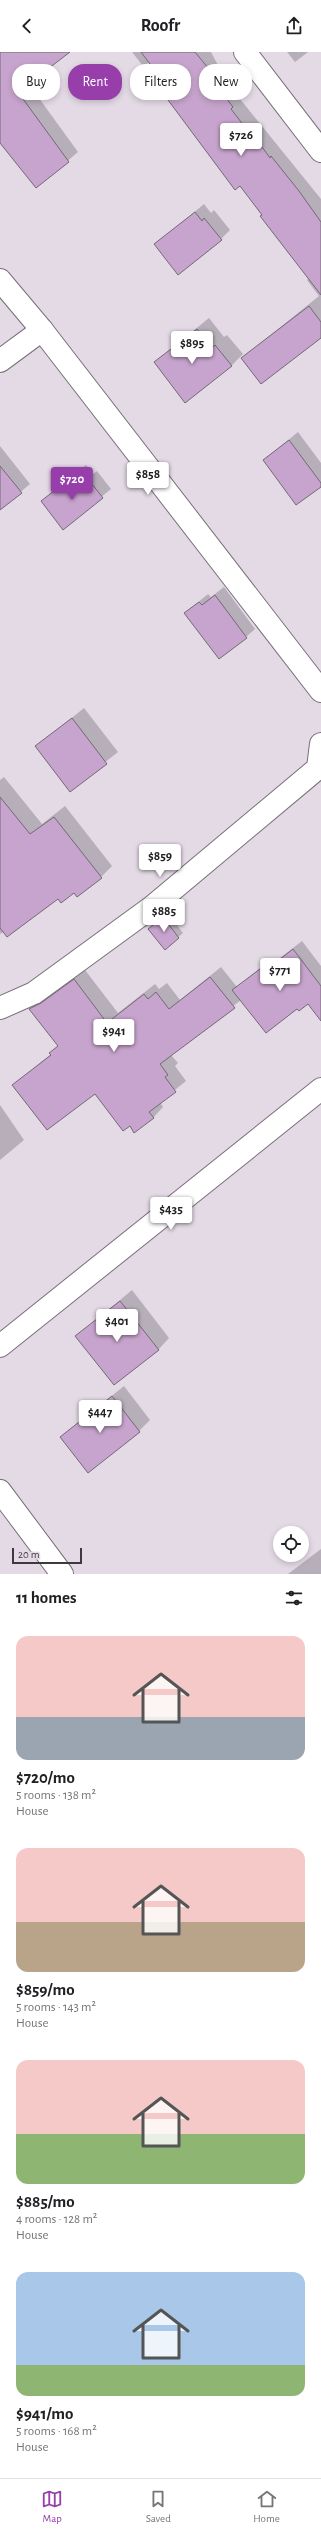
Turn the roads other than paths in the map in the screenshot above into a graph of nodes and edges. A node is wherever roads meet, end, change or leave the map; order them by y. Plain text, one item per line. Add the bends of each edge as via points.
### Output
1 (245, 52) edge
2 (321, 151) edge
3 (0, 280) edge
4 (42, 330) junction
5 (0, 361) edge
6 (321, 691) edge
7 (321, 744) edge
8 (0, 1008) edge
9 (321, 1089) edge
10 (0, 1346) edge
11 (0, 1491) edge
12 (62, 1574) edge

1 - 2 street
3 - 4 street
4 - 5 street
4 - 6 street
7 - 8 street via 318,768 152,907 34,993
9 - 10 street
11 - 12 street

